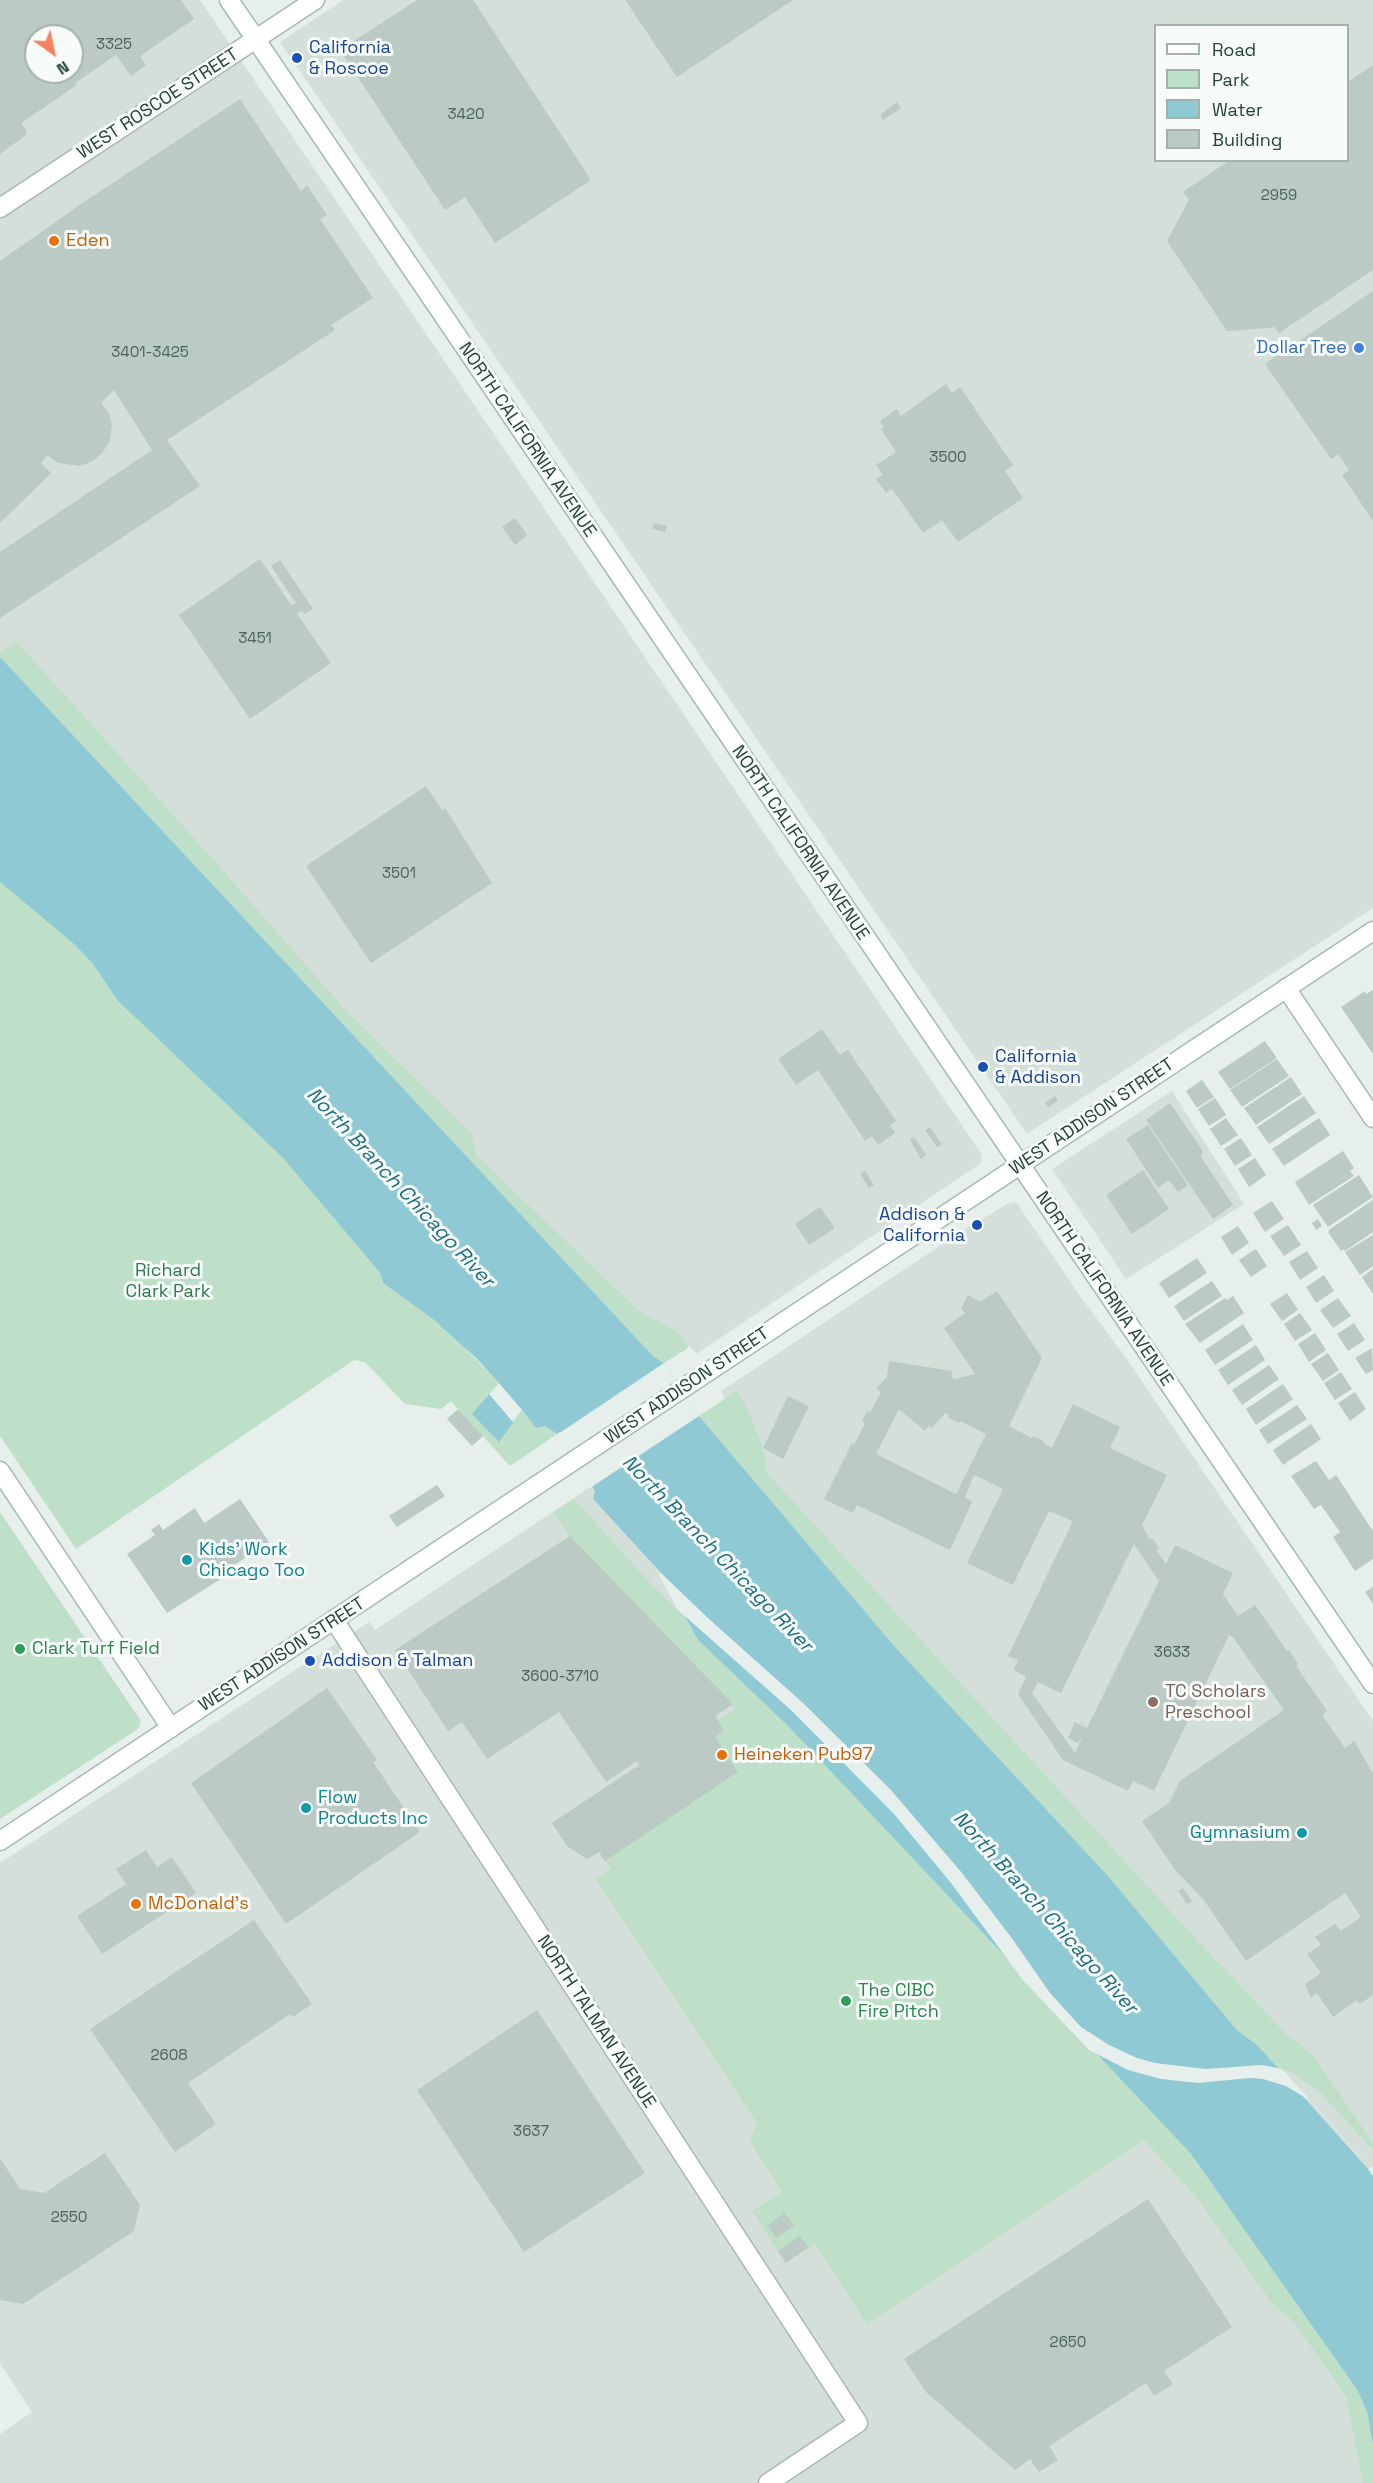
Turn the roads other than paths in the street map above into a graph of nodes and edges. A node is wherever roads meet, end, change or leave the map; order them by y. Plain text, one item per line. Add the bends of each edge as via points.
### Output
1 (229, 0) edge
2 (315, 0) edge
3 (256, 39) junction
4 (0, 208) edge
5 (1373, 930) edge
6 (1286, 988) junction
7 (1373, 1118) edge
8 (1019, 1165) junction
9 (0, 1471) edge
10 (334, 1620) junction
11 (1373, 1684) edge
12 (171, 1728) junction
13 (0, 1841) edge
14 (768, 2483) edge

1 - 3 street, NORTH CALIFORNIA AVENUE
2 - 3 street, WEST ROSCOE STREET
3 - 4 street, WEST ROSCOE STREET
3 - 8 street, NORTH CALIFORNIA AVENUE
5 - 6 street, WEST ADDISON STREET
6 - 7 street
6 - 8 street, WEST ADDISON STREET
8 - 10 street, WEST ADDISON STREET
8 - 11 street, NORTH CALIFORNIA AVENUE
9 - 12 street
10 - 12 street, WEST ADDISON STREET
10 - 14 street, NORTH TALMAN AVENUE via 858,2423
12 - 13 street, WEST ADDISON STREET

